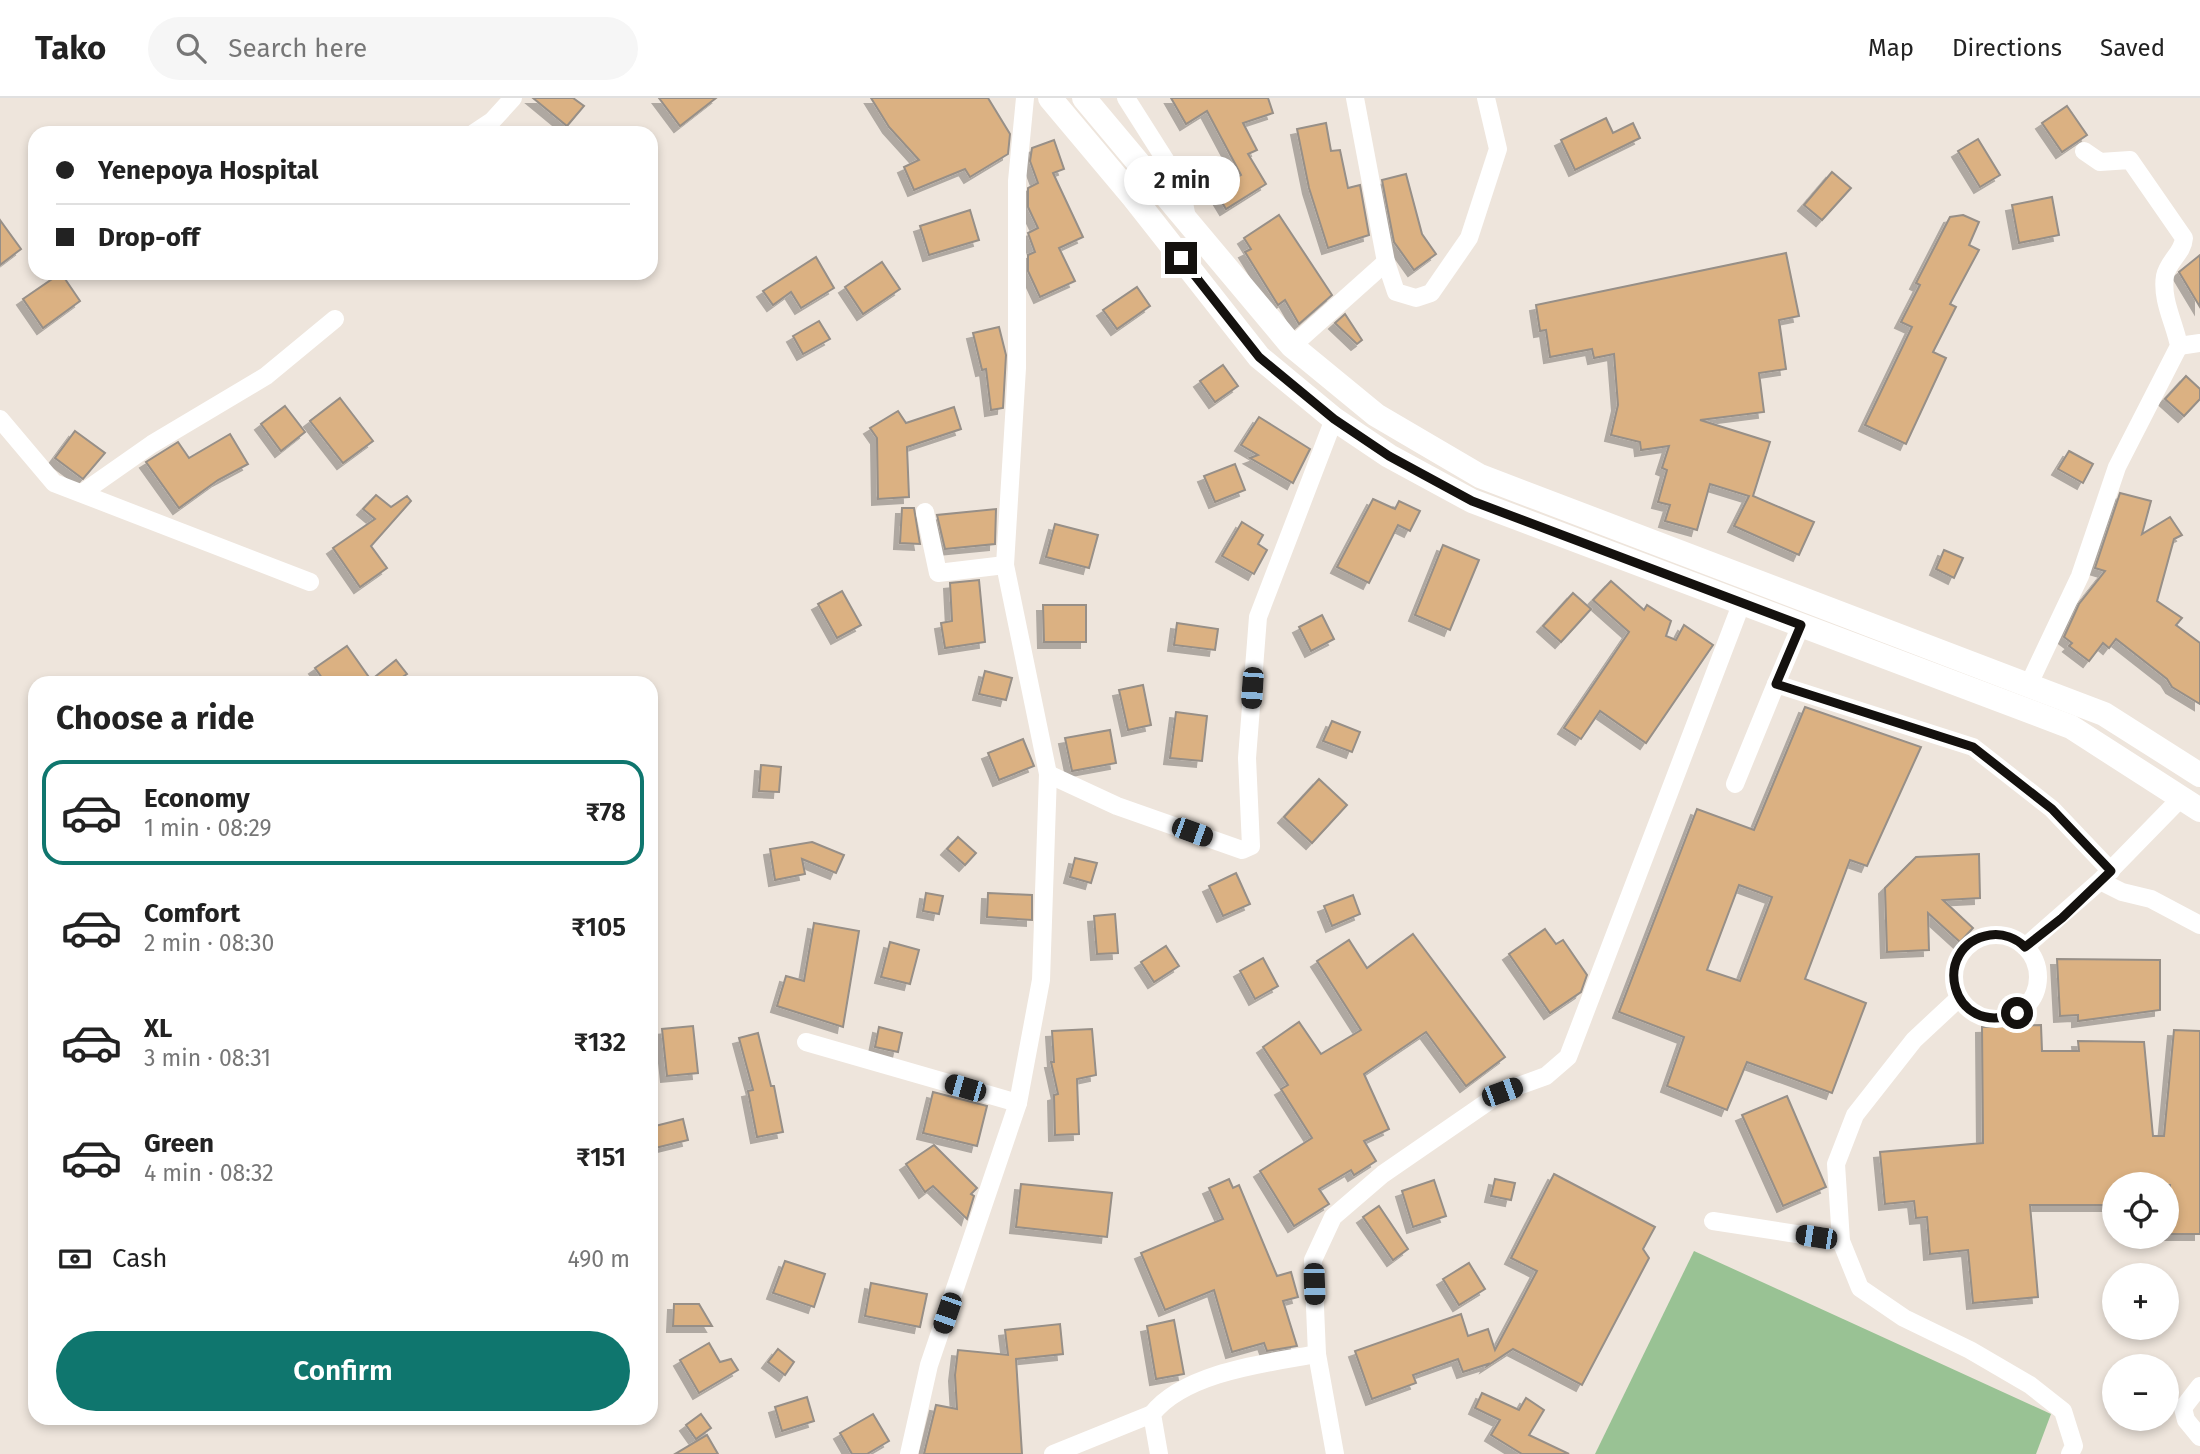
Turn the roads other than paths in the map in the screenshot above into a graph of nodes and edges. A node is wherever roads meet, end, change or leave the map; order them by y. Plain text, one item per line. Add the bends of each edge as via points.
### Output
1 (513, 98) edge
2 (1025, 98) edge
3 (1050, 98) edge
4 (1084, 98) edge
5 (1126, 98) edge
6 (1355, 98) edge
7 (1486, 98) edge
8 (484, 126) edge
9 (2084, 151) dead end
10 (1188, 221) junction
11 (1386, 262) junction
12 (335, 319) dead end
13 (2200, 343) edge
14 (1292, 346) junction
15 (2179, 346) junction
16 (0, 419) edge
17 (1334, 419) junction
18 (82, 493) junction
19 (926, 512) dead end
20 (1005, 565) junction
21 (310, 582) dead end
22 (1742, 602) junction
23 (1801, 625) junction
24 (1935, 648) junction
25 (1924, 672) junction
26 (1776, 684) junction
27 (2029, 684) junction
28 (1048, 774) junction
29 (2200, 775) edge
30 (1735, 784) dead end
31 (2190, 804) edge
32 (2106, 876) junction
33 (2200, 925) edge
34 (2025, 947) junction
35 (1959, 998) junction
36 (806, 1042) dead end
37 (1018, 1103) junction
38 (1713, 1221) dead end
39 (1842, 1241) junction
40 (1317, 1354) junction
41 (2200, 1386) edge
42 (1152, 1414) junction
43 (2200, 1437) edge
44 (909, 1454) edge
45 (1053, 1454) edge
46 (1159, 1454) edge
47 (1335, 1454) edge
48 (2070, 1454) edge

1 - 8 street
2 - 20 street via 1017,181 1017,368
3 - 17 main road via 1259,357
4 - 10 main road
5 - 10 street via 1180,183
6 - 11 street
7 - 11 street via 1498,149 1469,238 1431,293 1416,298 1396,292
9 - 15 street via 2100,162 2130,160 2184,238 2183,248 2165,275 2168,311
10 - 14 main road
11 - 14 street
12 - 18 street via 266,376 152,444
13 - 15 street
14 - 24 main road via 1376,415 1480,476
15 - 27 street via 2117,467 2080,576
16 - 18 street via 54,482
17 - 22 main road via 1389,456 1472,501
17 - 28 street via 1258,617 1247,758 1251,846 1242,850 1117,806
18 - 21 street
19 - 20 street via 938,573
20 - 28 street
22 - 23 main road
22 - 40 street via 1568,1057 1546,1076 1502,1092 1382,1174 1333,1217 1313,1260
23 - 25 main road
23 - 26 street
24 - 25 main road
24 - 27 main road
25 - 31 main road via 2071,727
26 - 30 street
26 - 32 street via 1973,747 2052,809
27 - 29 main road via 2104,714
28 - 37 street via 1041,980
31 - 32 street
32 - 33 street via 2122,892 2151,899
32 - 34 street
34 - 35 street via 1993,934 1966,947 1954,972
34 - 35 street via 2037,966 2038,981 2028,1005 2005,1018 1979,1016
35 - 39 street via 1914,1040 1855,1115 1836,1164
36 - 37 street
37 - 44 street via 929,1365
38 - 39 street
39 - 48 street via 1860,1288 1904,1318 2031,1385 2063,1411 2074,1446
40 - 42 street via 1221,1374 1178,1391
40 - 47 street
41 - 43 street via 2183,1408
42 - 45 street
42 - 46 street

